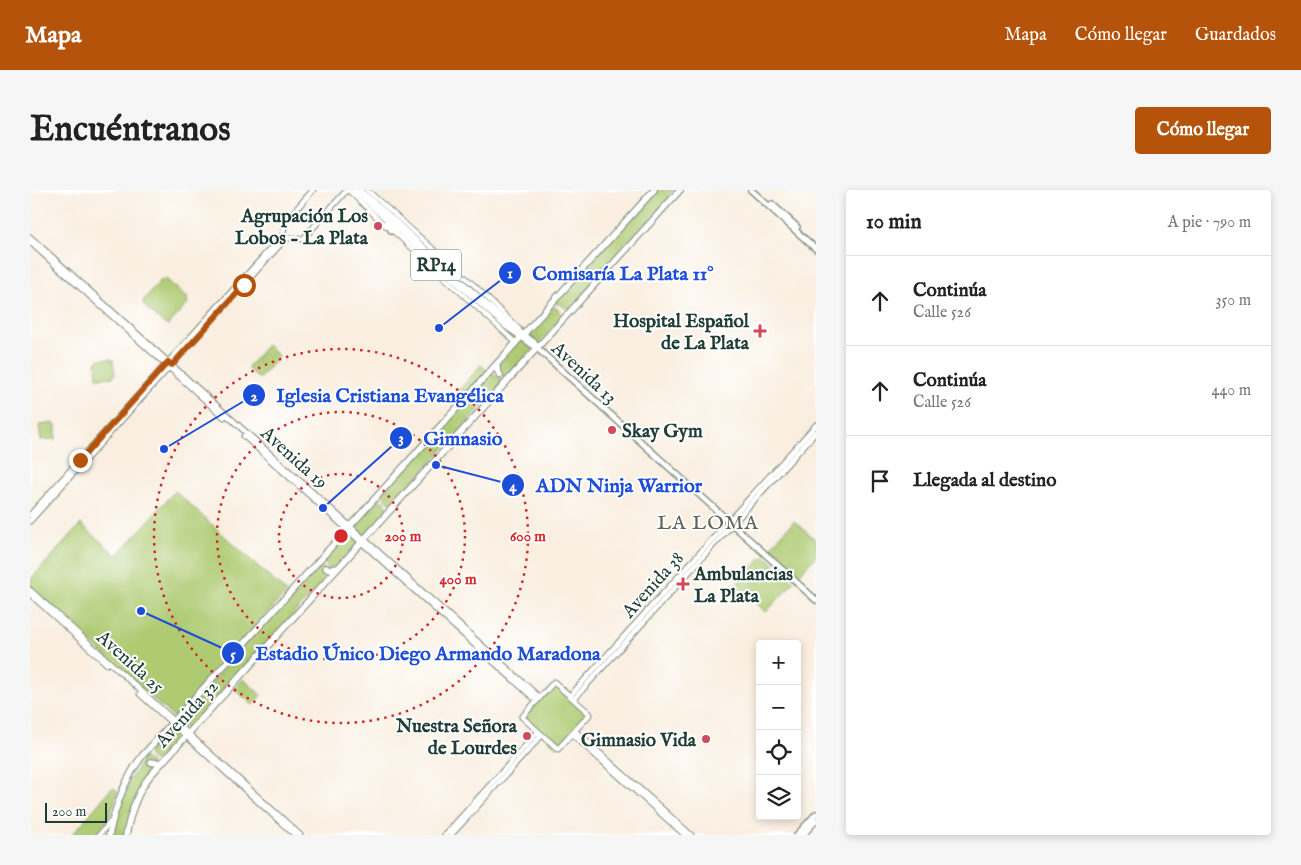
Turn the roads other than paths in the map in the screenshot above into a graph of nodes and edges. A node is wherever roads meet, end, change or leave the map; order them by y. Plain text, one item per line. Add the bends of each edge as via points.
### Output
1 (313, 190) edge
2 (347, 190) edge
3 (354, 190) edge
4 (361, 190) edge
5 (367, 190) edge
6 (654, 190) edge
7 (680, 190) edge
8 (752, 190) edge
9 (756, 190) edge
10 (367, 199) junction
11 (381, 212) junction
12 (401, 220) junction
13 (392, 231) junction
14 (30, 237) edge
15 (284, 237) junction
16 (30, 242) edge
17 (816, 244) edge
18 (816, 249) edge
19 (522, 336) junction
20 (516, 343) junction
21 (538, 347) junction
22 (497, 364) junction
23 (169, 365) junction
24 (500, 375) dead end
25 (816, 425) edge
26 (816, 432) edge
27 (30, 515) edge
28 (30, 521) edge
29 (731, 522) junction
30 (348, 528) junction
31 (362, 541) junction
32 (326, 568) dead end
33 (338, 568) junction
34 (30, 590) edge
35 (30, 594) edge
36 (816, 596) edge
37 (816, 600) edge
38 (572, 697) junction
39 (538, 699) junction
40 (174, 722) junction
41 (574, 732) junction
42 (540, 733) junction
43 (188, 735) junction
44 (151, 762) dead end
45 (162, 762) junction
46 (816, 814) edge
47 (112, 820) junction
48 (816, 820) edge
49 (101, 834) edge
50 (109, 835) edge
51 (126, 835) edge
52 (295, 835) edge
53 (300, 835) edge
54 (445, 835) edge
55 (451, 835) edge
56 (685, 835) edge
57 (691, 835) edge
58 (797, 835) edge
59 (803, 835) edge

1 - 15 main road via 285,222
2 - 10 main road
2 - 13 street
2 - 15 main road via 302,240
3 - 10 main road, Avenida 13 / RP14
4 - 10 main road
5 - 12 street
6 - 19 highway, Avenida 32
7 - 21 highway, Avenida 32
8 - 18 main road
9 - 17 main road
10 - 11 main road, Avenida 13 / RP14
11 - 12 main road
11 - 13 main road
11 - 19 main road, Avenida 13 / RP14
12 - 19 street via 475,286 518,328
13 - 20 street
14 - 23 main road, Avenida 19
15 - 23 main road
16 - 23 main road, Avenida 19
19 - 20 highway, Avenida 32
19 - 21 main road, Avenida 13 / RP14
20 - 22 highway, Avenida 32
21 - 29 main road, Avenida 13
21 - 31 highway, Avenida 32
22 - 24 highway
22 - 30 highway, Avenida 32
23 - 27 main road
23 - 28 main road
23 - 30 main road, Avenida 19
25 - 29 main road, Avenida 38
26 - 29 main road, Avenida 38
29 - 36 main road, Avenida 13
29 - 37 main road, Avenida 13
29 - 38 main road, Avenida 38
30 - 31 main road, Avenida 19
30 - 40 highway, Avenida 32
31 - 33 highway, Avenida 32
31 - 39 main road, Avenida 19
32 - 33 highway
33 - 43 highway, Avenida 32
34 - 40 main road, Avenida 25
35 - 40 main road, Avenida 25
38 - 39 main road via 554,682
38 - 41 main road via 590,714
39 - 42 main road via 522,717
40 - 43 main road, Avenida 25
40 - 47 highway, Avenida 32 via 134,768
41 - 42 main road via 558,749
41 - 56 main road
41 - 57 main road
42 - 54 main road
42 - 55 main road
43 - 45 highway, Avenida 32
43 - 52 main road, Avenida 25
43 - 53 main road, Avenida 25
44 - 45 highway
45 - 51 highway, Avenida 32 via 143,786 132,809
46 - 58 main road
47 - 49 street
47 - 50 highway, Avenida 32
48 - 59 main road

